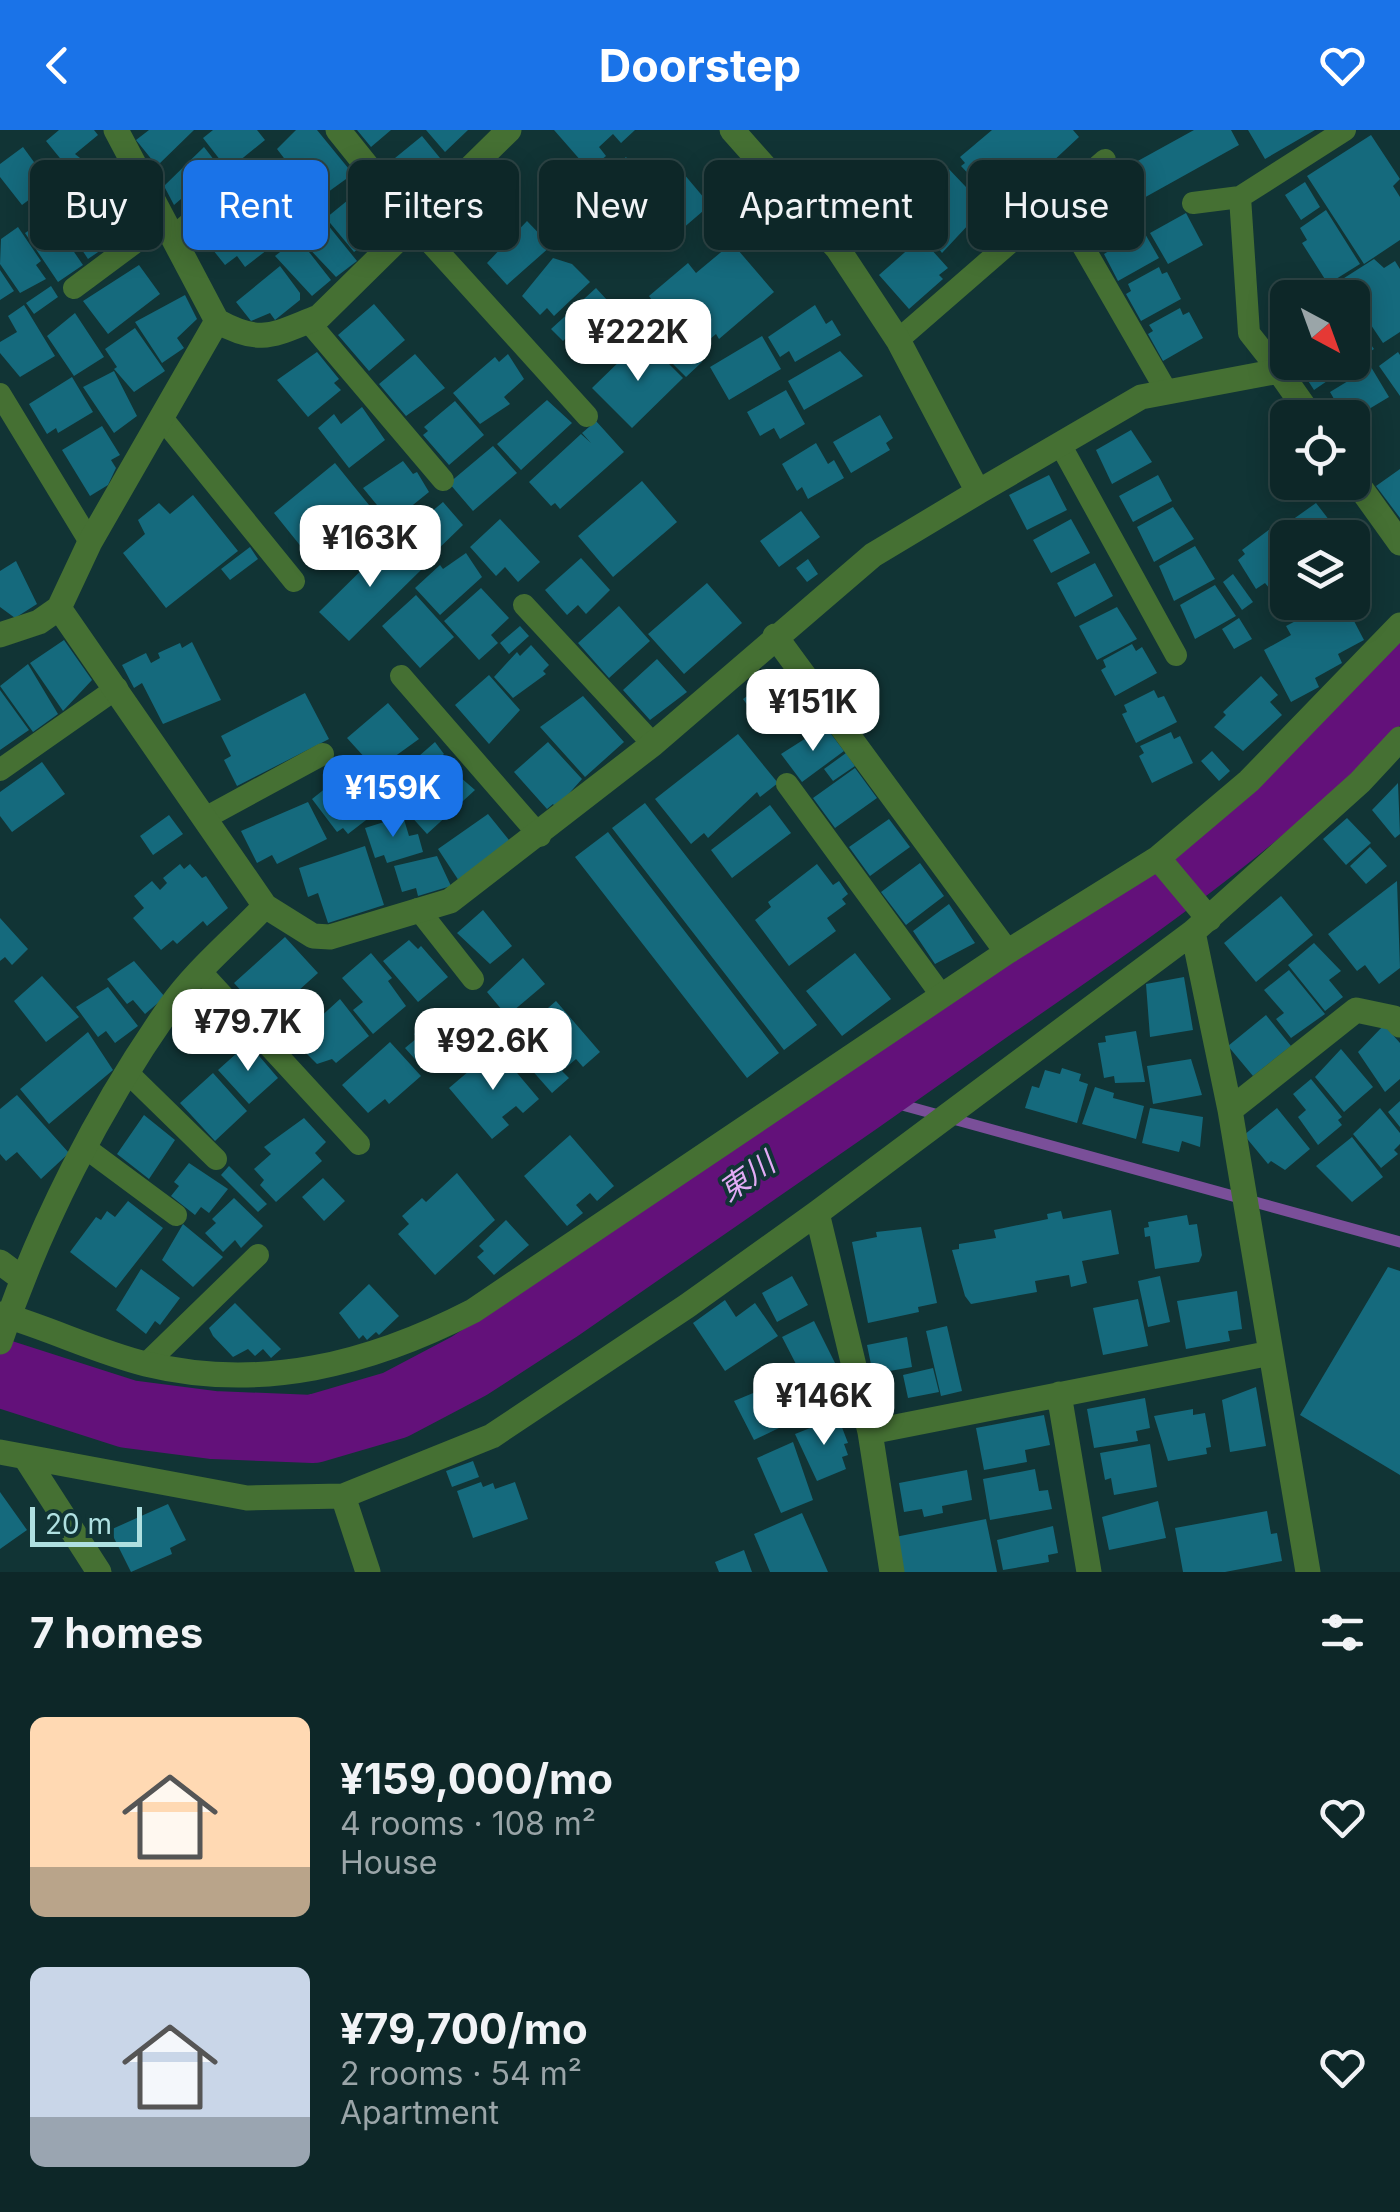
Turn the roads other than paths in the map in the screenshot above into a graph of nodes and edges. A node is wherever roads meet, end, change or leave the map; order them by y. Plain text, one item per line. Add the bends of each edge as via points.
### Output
1 (116, 130) edge
2 (338, 130) edge
3 (732, 130) edge
4 (1345, 130) edge
5 (507, 131) edge
6 (362, 160) edge
7 (479, 160) edge
8 (1240, 197) junction
9 (1193, 203) dead end
10 (183, 220) edge
11 (169, 229) junction
12 (390, 250) edge
13 (437, 250) edge
14 (1003, 250) edge
15 (1085, 250) edge
16 (74, 288) dead end
17 (218, 321) junction
18 (308, 321) junction
19 (898, 340) junction
20 (1270, 360) edge
21 (1270, 373) edge
22 (1167, 392) junction
23 (0, 394) edge
24 (587, 416) dead end
25 (162, 418) junction
26 (1060, 444) junction
27 (443, 480) dead end
28 (978, 492) junction
29 (1369, 500) edge
30 (90, 542) junction
31 (1400, 543) edge
32 (294, 581) dead end
33 (524, 606) dead end
34 (59, 608) junction
35 (1400, 625) edge
36 (0, 634) edge
37 (775, 636) junction
38 (1176, 655) dead end
39 (400, 676) dead end
40 (116, 688) junction
41 (1400, 739) edge
42 (653, 744) junction
43 (323, 754) dead end
44 (0, 770) edge
45 (787, 784) dead end
46 (207, 817) junction
47 (540, 836) junction
48 (1162, 862) junction
49 (265, 906) junction
50 (418, 909) junction
51 (1201, 920) junction
52 (1007, 952) junction
53 (202, 973) junction
54 (473, 979) dead end
55 (942, 996) junction
56 (1400, 1025) edge
57 (128, 1074) junction
58 (1230, 1110) junction
59 (359, 1144) dead end
60 (87, 1149) junction
61 (216, 1159) dead end
62 (817, 1213) junction
63 (176, 1215) dead end
64 (258, 1255) dead end
65 (10, 1270) edge
66 (2, 1326) edge
67 (1271, 1352) junction
68 (146, 1364) junction
69 (1059, 1394) junction
70 (870, 1432) junction
71 (0, 1452) edge
72 (27, 1460) junction
73 (343, 1496) junction
74 (99, 1572) edge
75 (368, 1572) edge
76 (892, 1572) edge
77 (1089, 1572) edge
78 (1308, 1572) edge

1 - 11 street
2 - 6 street
3 - 19 street via 838,249
4 - 8 lane
5 - 7 street
8 - 9 lane
8 - 20 lane via 1249,333
10 - 11 lane
11 - 16 lane
11 - 17 street
12 - 18 street
13 - 24 lane
14 - 19 lane
15 - 22 lane
17 - 18 street via 246,337 282,333
17 - 25 street
18 - 27 lane
19 - 28 street
21 - 22 street
22 - 26 street via 1142,397
23 - 30 lane
25 - 30 street
25 - 32 lane
26 - 28 street
26 - 38 lane
28 - 37 street via 873,554
29 - 31 street
30 - 34 street
33 - 42 lane
34 - 36 street
34 - 40 street
35 - 48 street
37 - 42 street
37 - 52 street
39 - 47 lane
40 - 44 lane
40 - 46 street
41 - 51 street
42 - 47 street
43 - 46 lane
45 - 55 lane
46 - 49 street
47 - 50 street via 450,902
48 - 51 street
48 - 52 street
49 - 50 street via 313,936 330,938
49 - 53 street
50 - 54 lane
51 - 58 street
51 - 62 street
52 - 55 street
53 - 57 street via 172,1004
53 - 59 lane
55 - 68 street via 434,1332 298,1373 246,1375
56 - 58 street via 1356,1010
57 - 60 street
57 - 61 lane
58 - 67 street
60 - 63 lane
60 - 65 street
62 - 70 street
62 - 73 street via 492,1436
64 - 68 lane
65 - 66 street
66 - 68 street
67 - 69 street
67 - 78 street
69 - 70 street
69 - 77 street
70 - 76 street
71 - 72 street
72 - 73 street via 247,1498
72 - 74 street
73 - 75 street

